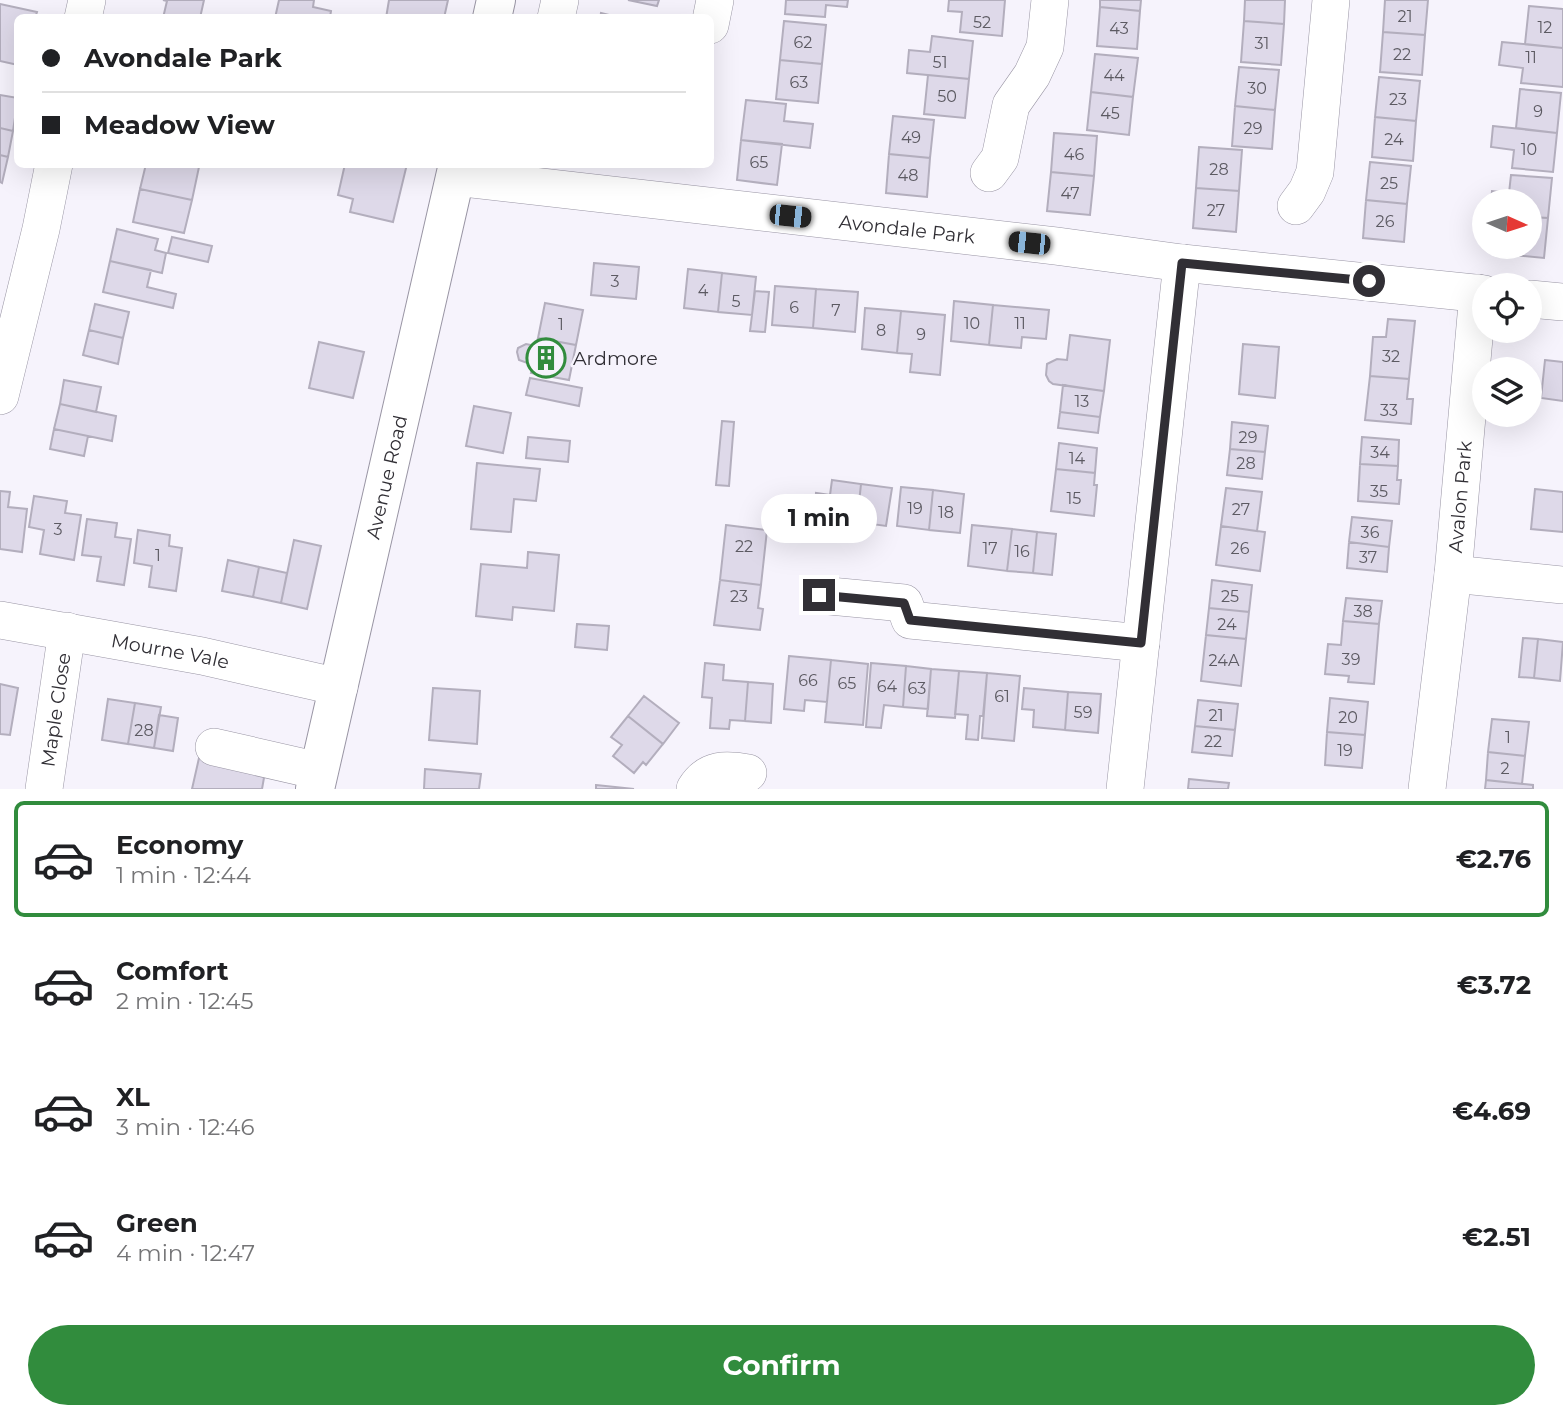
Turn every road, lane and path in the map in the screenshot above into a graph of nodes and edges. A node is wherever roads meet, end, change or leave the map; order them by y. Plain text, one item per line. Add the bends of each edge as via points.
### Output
1 (1049, 0) edge
2 (1331, 0) edge
3 (53, 168) edge
4 (456, 171) edge
5 (989, 173) dead end
6 (1296, 206) dead end
7 (1182, 263) junction
8 (1472, 292) edge
9 (1542, 300) edge
10 (1563, 302) edge
11 (1476, 343) edge
12 (0, 396) edge
13 (1453, 574) junction
14 (1563, 584) edge
15 (819, 595) dead end
16 (0, 620) edge
17 (67, 631) junction
18 (1141, 643) junction
19 (339, 687) junction
20 (214, 747) dead end
21 (748, 773) dead end
22 (316, 780) edge
23 (44, 789) edge
24 (695, 789) edge
25 (1125, 789) edge
26 (1427, 789) edge

1 - 5 street via 1045,47 1011,105 1000,158
2 - 6 street via 1315,172
3 - 12 street
4 - 7 street, Avondale Park via 522,184
4 - 19 main road, Avenue Road
7 - 8 street, Avondale Park
7 - 18 street
9 - 10 street
11 - 13 street, Avalon Park
13 - 14 street, Avalon Park
13 - 26 street, Avalon Park
15 - 18 street via 904,603 910,620
16 - 17 street, Mourne Vale
17 - 19 street, Mourne Vale
17 - 23 street, Maple Close
18 - 25 street
19 - 22 main road, Avenue Road
20 - 22 street
21 - 24 street via 727,769 709,774

